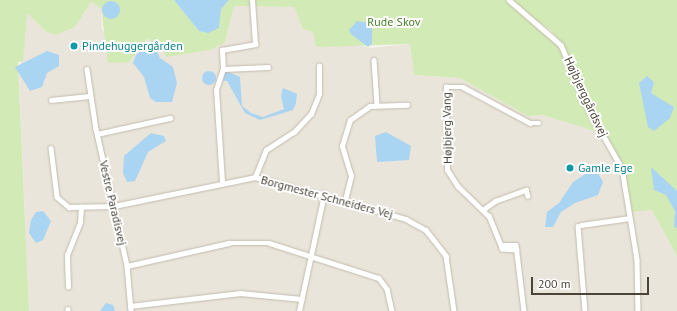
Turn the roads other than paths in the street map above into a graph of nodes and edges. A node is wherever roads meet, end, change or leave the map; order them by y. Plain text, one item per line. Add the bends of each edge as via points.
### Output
1 (252, 0) edge
2 (509, 0) edge
3 (374, 60) dead end
4 (319, 66) dead end
5 (268, 67) dead end
6 (87, 69) dead end
7 (223, 69) junction
8 (89, 96) junction
9 (51, 100) dead end
10 (377, 104) junction
11 (407, 105) dead end
12 (170, 118) dead end
13 (539, 123) dead end
14 (97, 134) junction
15 (51, 148) dead end
16 (255, 177) junction
17 (222, 182) junction
18 (324, 194) junction
19 (528, 196) dead end
20 (345, 200) junction
21 (114, 206) junction
22 (81, 207) junction
23 (484, 209) junction
24 (630, 218) junction
25 (311, 256) junction
26 (127, 266) junction
27 (68, 287) dead end
28 (302, 299) junction
29 (130, 308) edge
30 (299, 311) edge
31 (392, 311) edge
32 (454, 311) edge
33 (524, 311) edge
34 (585, 311) edge
35 (638, 311) edge

1 - 7 street via 255,44 224,48
2 - 24 street, Højbjerggårdsvej via 561,45 590,112 622,168
3 - 10 street
4 - 16 street via 319,94 311,114 294,132 266,150
5 - 7 street
6 - 8 street, Vestre Paradisvej
7 - 17 street via 216,90
8 - 9 street
8 - 14 street, Vestre Paradisvej
10 - 11 street
10 - 20 street via 356,114 345,129 342,146 351,176
12 - 14 street
13 - 23 street, Højbjerg Vang via 530,123 463,87 446,87 447,170 458,187
14 - 21 street, Vestre Paradisvej
15 - 22 street, Borgmester Schneiders Vej via 57,197 64,205
16 - 17 street, Borgmester Schneiders Vej
16 - 18 street, Borgmester Schneiders Vej
17 - 21 street, Borgmester Schneiders Vej
18 - 20 street, Borgmester Schneiders Vej
18 - 25 street
19 - 23 street via 526,190 494,201
20 - 32 street, Borgmester Schneiders Vej via 406,219 435,238 449,265
21 - 22 street, Borgmester Schneiders Vej
21 - 26 street, Vestre Paradisvej
22 - 27 street via 80,222 67,254
23 - 33 street, Højbjerg Vang via 505,250 517,250
24 - 34 street via 579,226
24 - 35 street, Højbjerggårdsvej via 639,278
25 - 26 street via 269,243 245,241
25 - 28 street
25 - 31 street via 379,278 387,289
26 - 29 street, Vestre Paradisvej
28 - 29 street via 240,293
28 - 30 street

